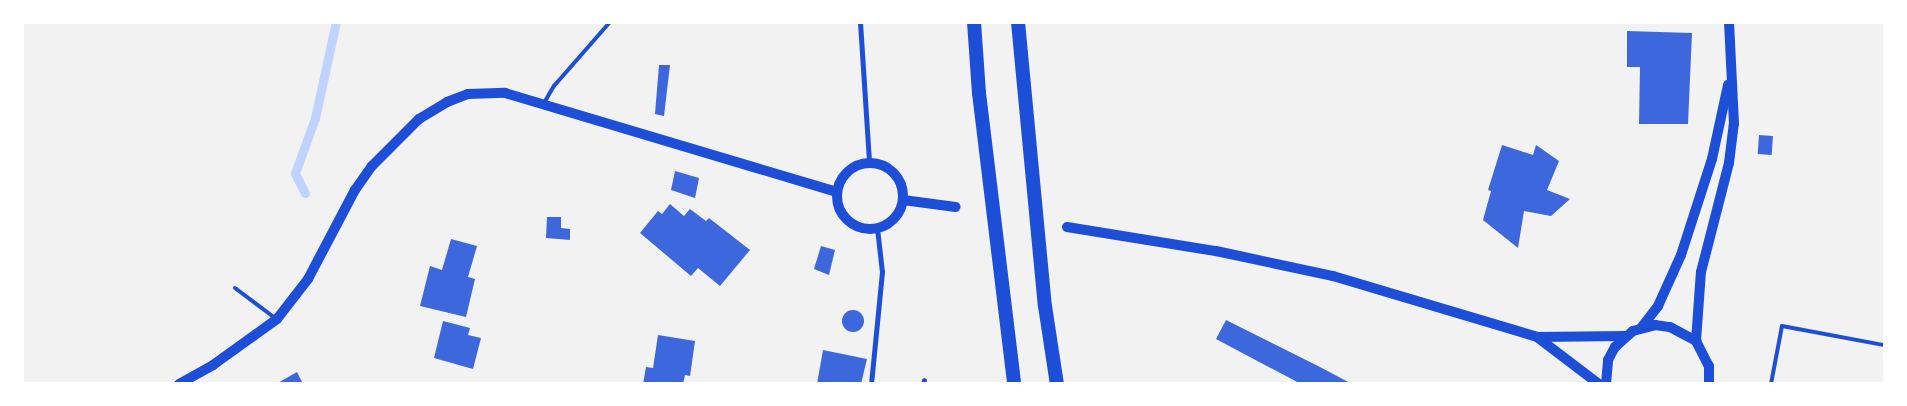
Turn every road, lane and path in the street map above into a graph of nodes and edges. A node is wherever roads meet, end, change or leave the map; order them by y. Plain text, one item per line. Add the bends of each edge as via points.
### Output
1 (610, 22) edge
2 (860, 22) edge
3 (974, 22) edge
4 (1018, 22) edge
5 (1729, 22) edge
6 (1731, 76) junction
7 (544, 104) junction
8 (869, 162) junction
9 (837, 192) junction
10 (903, 200) junction
11 (956, 207) dead end
12 (1067, 227) dead end
13 (877, 228) junction
14 (235, 288) dead end
15 (277, 319) junction
16 (1641, 328) junction
17 (1625, 336) junction
18 (1537, 337) junction
19 (1696, 341) junction
20 (1884, 344) edge
21 (179, 384) edge
22 (871, 384) edge
23 (1014, 384) edge
24 (1057, 384) edge
25 (1599, 384) edge
26 (1606, 384) edge
27 (1710, 384) edge
28 (1770, 384) edge

1 - 7 lane via 554,86
2 - 8 street
3 - 23 highway via 982,122
4 - 24 highway via 1045,306
5 - 6 main road
6 - 16 main road via 1712,158 1681,255 1658,306
6 - 19 main road via 1734,124 1730,163 1701,272
7 - 9 main road via 793,182
7 - 15 main road via 486,91 447,102 419,119 372,166 355,190 308,278
8 - 9 main road via 848,172
8 - 10 main road via 880,164 899,178
9 - 13 main road via 838,205 853,224
10 - 11 main road
10 - 13 main road via 894,218
12 - 18 main road via 1216,251 1324,274
13 - 22 street via 882,272
14 - 15 lane
15 - 21 main road via 212,366
16 - 17 main road
16 - 19 main road via 1670,326
17 - 18 main road
17 - 26 main road via 1608,360
18 - 25 main road
19 - 27 main road via 1709,366
20 - 28 lane via 1782,326

